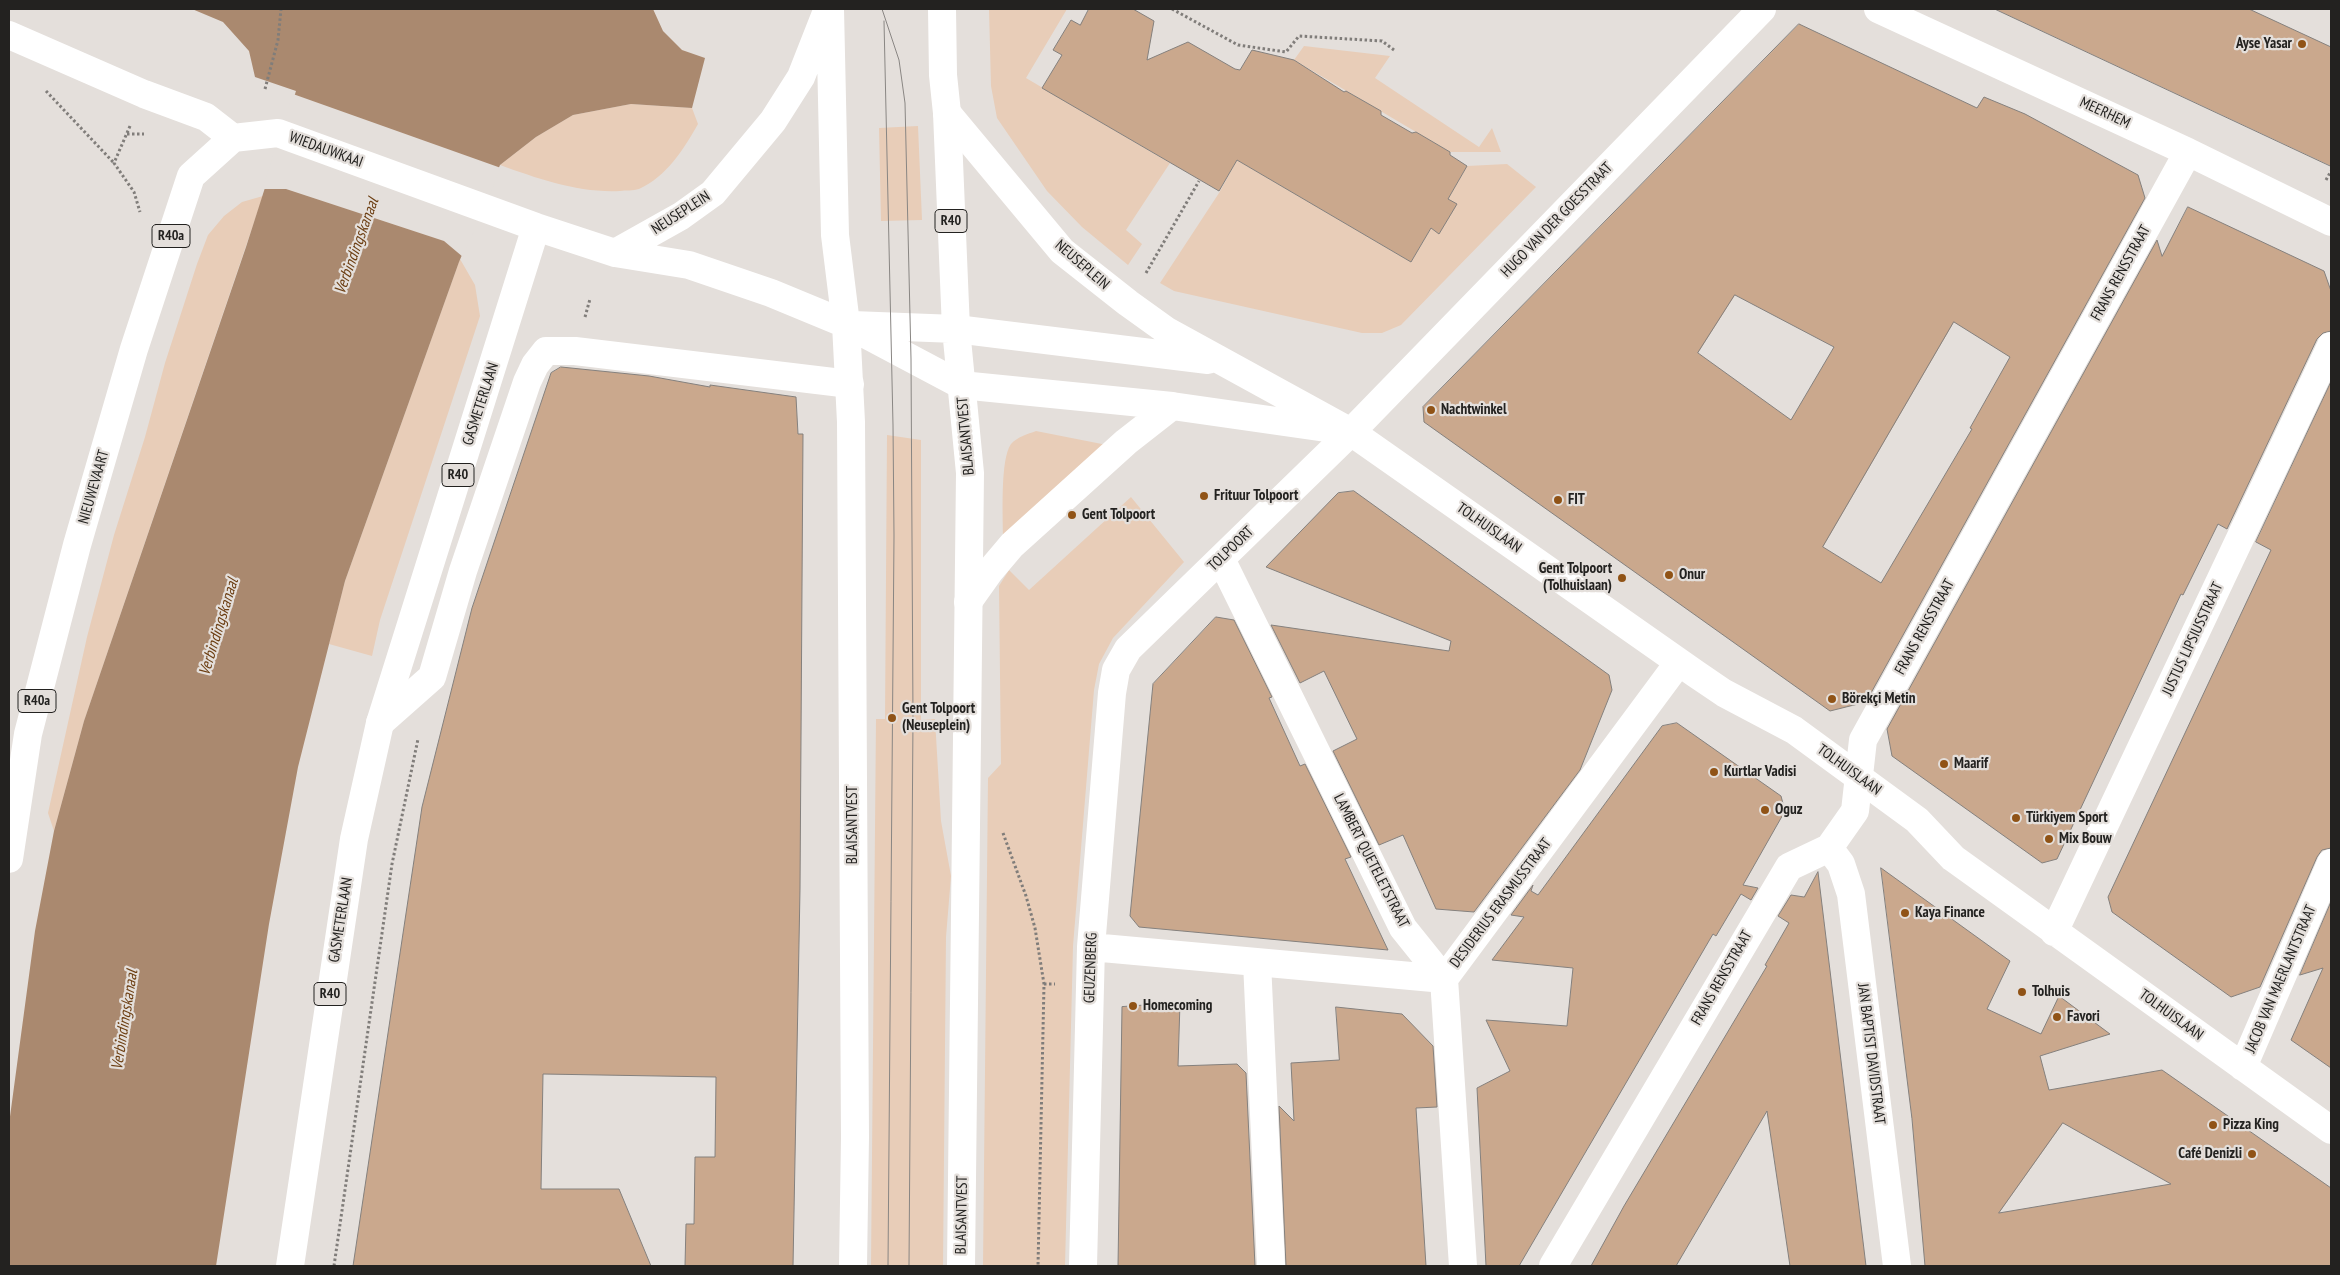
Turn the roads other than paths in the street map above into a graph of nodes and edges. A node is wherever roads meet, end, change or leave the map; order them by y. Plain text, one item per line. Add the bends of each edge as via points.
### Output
1 (829, 9) edge
2 (942, 9) edge
3 (1762, 9) edge
4 (1878, 9) edge
5 (9, 36) edge
6 (947, 113) junction
7 (233, 138) junction
8 (2188, 152) junction
9 (2331, 222) edge
10 (536, 227) junction
11 (615, 252) junction
12 (846, 324) junction
13 (956, 328) junction
14 (2331, 346) edge
15 (1224, 362) junction
16 (850, 384) junction
17 (961, 385) junction
18 (1172, 406) junction
19 (1351, 432) junction
20 (1221, 558) junction
21 (968, 602) junction
22 (1680, 662) junction
23 (1116, 670) joint
24 (380, 723) junction
25 (1859, 777) junction
26 (1829, 848) junction
27 (9, 860) edge
28 (2331, 863) edge
29 (2054, 932) junction
30 (1092, 947) junction
31 (1256, 962) junction
32 (1444, 979) junction
33 (2243, 1067) junction
34 (2331, 1130) edge
35 (290, 1266) edge
36 (853, 1266) edge
37 (961, 1266) edge
38 (1083, 1266) edge
39 (1271, 1266) edge
40 (1463, 1266) edge
41 (1553, 1266) edge
42 (1897, 1266) edge

1 - 11 street, NEUSEPLEIN via 801,77 773,121 713,193 682,216
1 - 12 street, NEUSEPLEIN via 835,235
2 - 6 street, R40
3 - 19 street, HUGO VAN DER GOESSTRAAT
4 - 8 street, MEERHEM
5 - 7 street via 206,117
6 - 13 street, R40
6 - 15 street, NEUSEPLEIN via 1062,251 1167,331
7 - 10 street, WIEDAUWKAAI via 278,133
7 - 27 street, NIEUWEVAART / R40a via 191,176 134,349 77,544 28,734
8 - 9 street, MEERHEM
8 - 25 street, FRANS RENSSTRAAT via 1863,740
10 - 11 street, NEUSEPLEIN
10 - 24 street, GASMETERLAAN / R40
11 - 12 street, NEUSEPLEIN via 689,265 771,293
12 - 13 street, NEUSEPLEIN
12 - 16 street, BLAISANTVEST
12 - 17 street, NEUSEPLEIN
13 - 15 street, NEUSEPLEIN
13 - 17 street
14 - 29 street, JUSTUS LIPSIUSSTRAAT
15 - 19 street, NEUSEPLEIN
16 - 24 street via 575,351 546,351 534,365 527,382 463,572 432,677
16 - 36 street, BLAISANTVEST
17 - 18 street, NEUSEPLEIN
17 - 21 street, BLAISANTVEST via 970,473
18 - 19 street, NEUSEPLEIN
18 - 21 street via 1126,442 1012,545
19 - 20 street, TOLPOORT
19 - 22 street, TOLHUISLAAN
20 - 23 street, TOLPOORT via 1128,649
20 - 32 street, LAMBERT QUETELETSTRAAT via 1403,928
21 - 37 street, BLAISANTVEST
22 - 25 street, TOLHUISLAAN via 1724,693 1794,730
22 - 32 street, DESIDERIUS ERASMUSSTRAAT
23 - 30 street, GEUZENBERG
24 - 35 street, GASMETERLAAN / R40 via 354,839
25 - 26 street, FRANS RENSSTRAAT via 1855,811
25 - 29 street, TOLHUISLAAN via 1918,820 1952,858
26 - 41 street, FRANS RENSSTRAAT via 1789,867
26 - 42 street, JAN BAPTIST DAVIDSTRAAT via 1841,864 1851,894
28 - 33 street, JACOB VAN MAERLANTSTRAAT
29 - 33 street, TOLHUISLAAN
30 - 31 street, DESIDERIUS ERASMUSSTRAAT
30 - 38 street, GEUZENBERG
31 - 32 street, DESIDERIUS ERASMUSSTRAAT
31 - 39 street
32 - 40 street
33 - 34 street, TOLHUISLAAN

